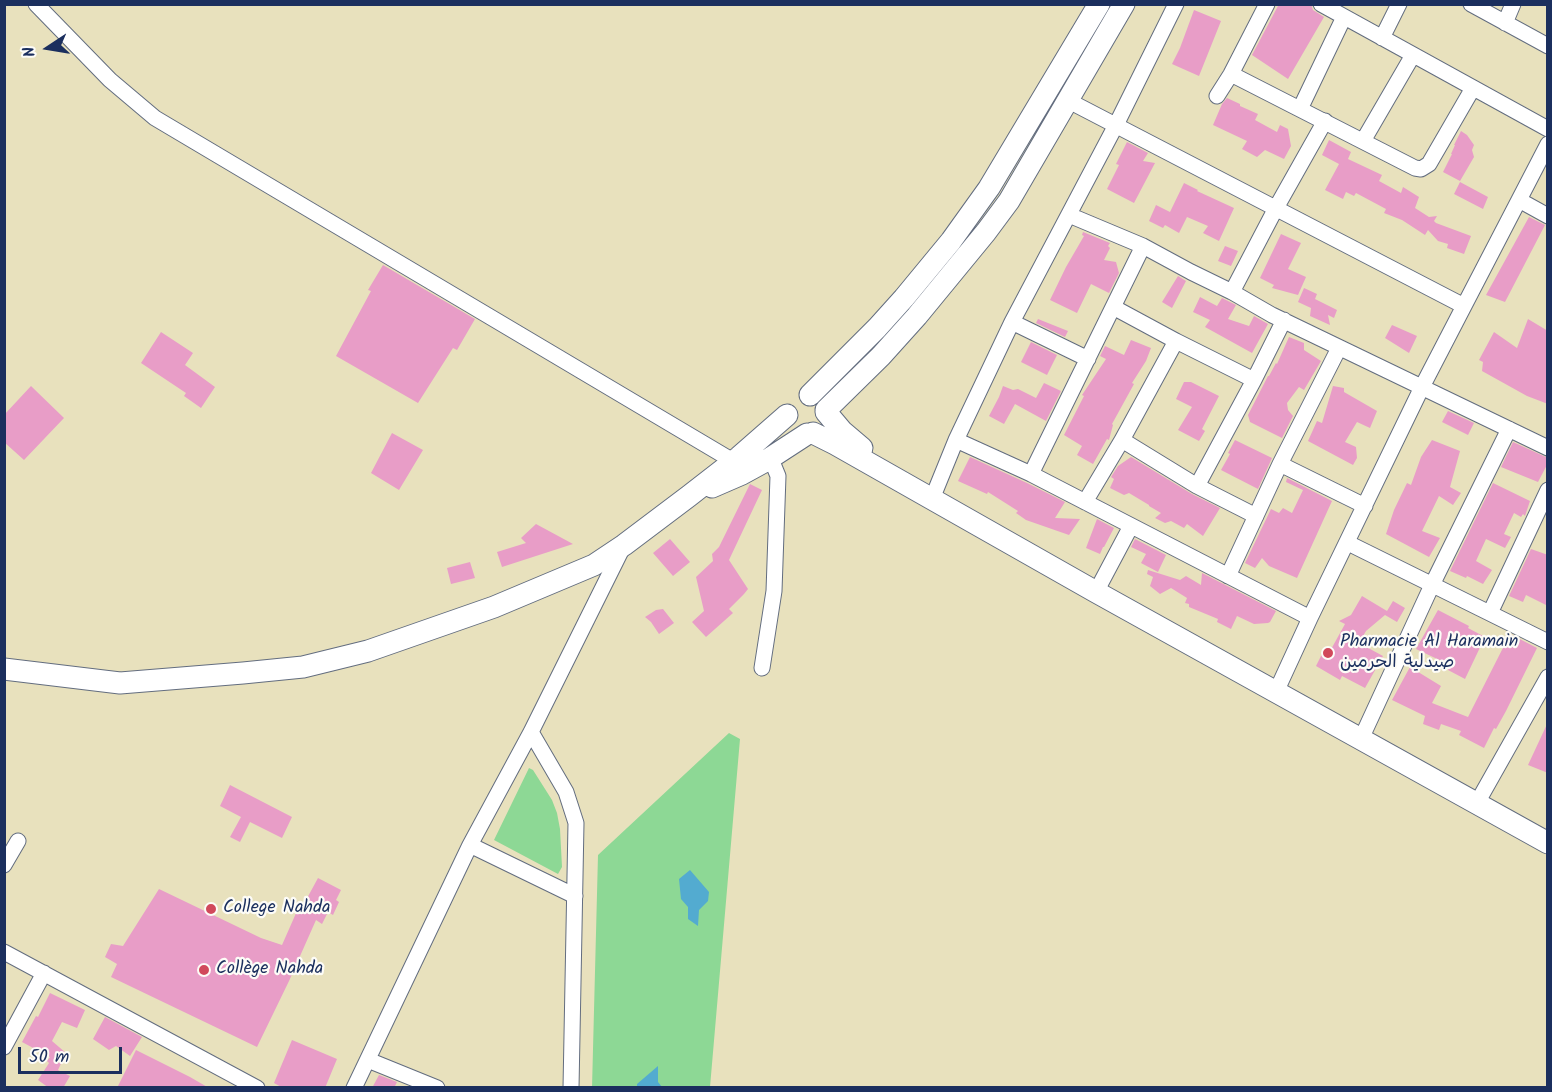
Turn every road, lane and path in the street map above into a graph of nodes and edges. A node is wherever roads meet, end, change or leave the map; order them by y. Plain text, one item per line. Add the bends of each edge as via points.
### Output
1 (36, 4) edge
2 (1099, 4) edge
3 (1124, 4) edge
4 (1176, 4) edge
5 (1267, 4) edge
6 (1321, 4) edge
7 (1399, 4) edge
8 (1471, 4) edge
9 (1513, 4) edge
10 (1344, 17) junction
11 (1505, 23) junction
12 (1382, 38) junction
13 (1548, 46) edge
14 (1413, 55) junction
15 (1231, 74) junction
16 (1473, 88) junction
17 (1217, 96) dead end
18 (1067, 100) junction
19 (1300, 109) junction
20 (1324, 121) junction
21 (1116, 125) junction
22 (1548, 129) edge
23 (1363, 141) junction
24 (1548, 144) edge
25 (1519, 200) junction
26 (1276, 208) junction
27 (1069, 215) junction
28 (1548, 216) edge
29 (1143, 246) junction
30 (1232, 292) junction
31 (1464, 306) junction
32 (1113, 307) junction
33 (1284, 320) junction
34 (1012, 322) junction
35 (1176, 341) junction
36 (1339, 348) junction
37 (1088, 359) junction
38 (1254, 380) junction
39 (1422, 387) junction
40 (810, 395) junction
41 (826, 411) junction
42 (787, 416) junction
43 (1509, 429) junction
44 (810, 434) junction
45 (956, 440) junction
46 (1122, 440) junction
47 (1547, 447) edge
48 (771, 459) junction
49 (733, 461) junction
50 (1280, 464) junction
51 (1031, 474) junction
52 (906, 485) junction
53 (1197, 486) junction
54 (1548, 490) edge
55 (689, 496) junction
56 (932, 499) junction
57 (1085, 502) junction
58 (1365, 506) junction
59 (1256, 516) junction
60 (1131, 526) junction
61 (1348, 543) junction
62 (624, 545) junction
63 (1228, 576) junction
64 (1432, 585) junction
65 (1096, 592) junction
66 (1490, 613) junction
67 (1310, 618) junction
68 (1548, 642) edge
69 (762, 668) dead end
70 (4, 669) edge
71 (1548, 677) edge
72 (1276, 692) junction
73 (531, 732) junction
74 (1362, 740) junction
75 (1477, 803) junction
76 (18, 841) dead end
77 (1548, 843) edge
78 (470, 844) junction
79 (4, 866) edge
80 (575, 896) junction
81 (4, 952) edge
82 (44, 973) junction
83 (4, 1047) edge
84 (368, 1059) junction
85 (257, 1088) edge
86 (354, 1088) edge
87 (437, 1088) edge
88 (571, 1088) edge

1 - 49 street via 110,80 155,118
2 - 40 main road via 958,233 904,298
3 - 18 main road
4 - 21 street
5 - 15 street
6 - 10 street
7 - 12 street
8 - 11 street
9 - 11 street
10 - 12 street
10 - 19 street
11 - 13 street
12 - 14 street
14 - 16 street
14 - 23 street
15 - 17 street
15 - 19 street
16 - 22 street
16 - 23 street via 1429,164 1421,169
18 - 21 street
18 - 41 main road via 1009,201 970,254 881,356
19 - 20 street
20 - 23 street
20 - 26 street
21 - 26 street
21 - 27 street
24 - 25 street
25 - 28 street
25 - 31 street
26 - 30 street
26 - 31 street
27 - 29 street
27 - 34 street
29 - 30 street
29 - 32 street
30 - 33 street
31 - 39 street
32 - 35 street
32 - 37 street
33 - 36 street
33 - 38 street
34 - 37 street
34 - 45 street
35 - 38 street
35 - 46 street
36 - 39 street
36 - 50 street
37 - 51 street
38 - 53 street
39 - 43 street
39 - 58 street
40 - 41 main road via 820,400
40 - 42 main road via 794,399
41 - 44 main road via 822,427
41 - 52 main road via 842,431
42 - 44 main road via 795,430
42 - 49 main road
43 - 47 street
43 - 64 street
44 - 48 main road
44 - 52 main road via 836,444
45 - 51 street
45 - 56 street
46 - 53 street
46 - 57 street
48 - 55 main road
48 - 69 street via 778,476 774,591
49 - 55 main road
50 - 58 street
50 - 59 street
51 - 57 street
52 - 56 main road
53 - 59 street
54 - 66 street
55 - 62 main road
56 - 65 main road
57 - 60 street
58 - 61 street
59 - 63 street
60 - 63 street
60 - 65 street
61 - 64 street
61 - 67 street
62 - 70 main road via 594,565 494,607 368,651 303,667 120,682
62 - 73 street
63 - 67 street
64 - 66 street
64 - 74 street
65 - 72 main road
66 - 68 street
67 - 72 street
71 - 75 street
72 - 74 main road
73 - 78 street
73 - 80 street via 566,792 576,823
74 - 75 main road
75 - 77 main road
76 - 79 street
78 - 80 street
78 - 84 street
80 - 88 street
81 - 82 street
82 - 83 street
82 - 85 street
84 - 86 street
84 - 87 street

